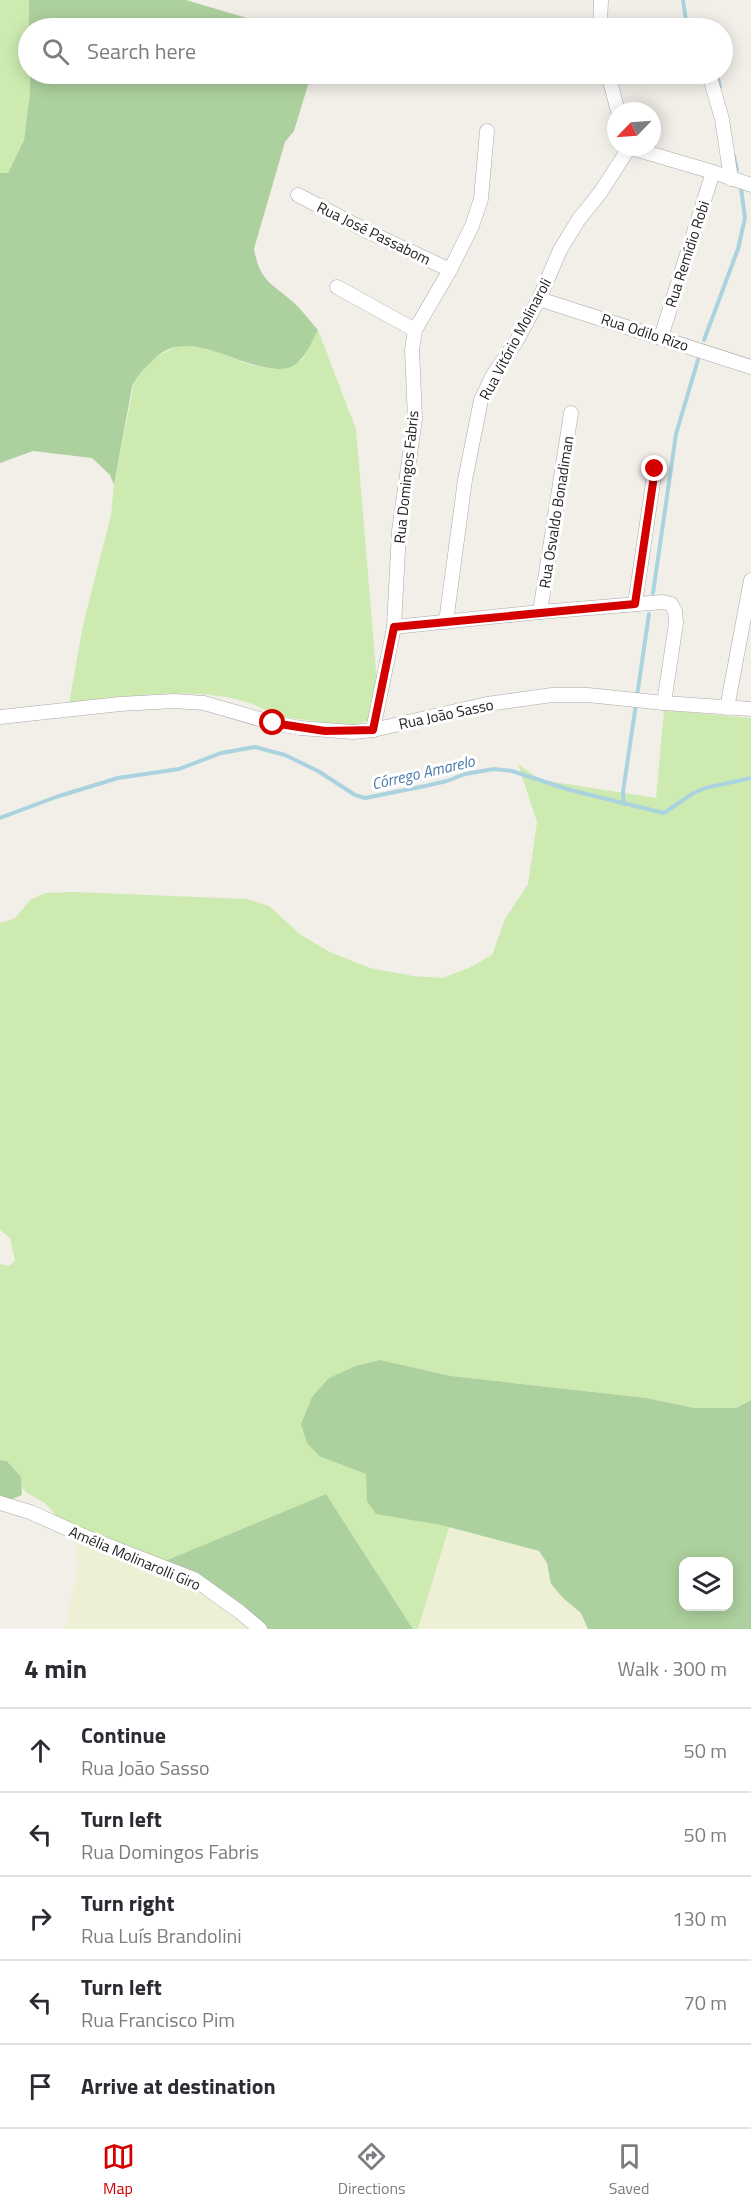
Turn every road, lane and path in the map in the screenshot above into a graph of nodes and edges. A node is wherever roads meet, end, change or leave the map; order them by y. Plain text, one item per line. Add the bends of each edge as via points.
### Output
1 (601, 0) edge
2 (600, 18) edge
3 (611, 84) edge
4 (713, 84) edge
5 (616, 102) edge
6 (487, 130) dead end
7 (623, 156) edge
8 (659, 156) edge
9 (713, 172) junction
10 (731, 179) junction
11 (751, 185) edge
12 (298, 195) dead end
13 (450, 270) junction
14 (337, 287) dead end
15 (539, 299) junction
16 (415, 330) junction
17 (661, 337) junction
18 (751, 367) edge
19 (571, 413) dead end
20 (655, 469) dead end
21 (751, 580) edge
22 (635, 604) junction
23 (540, 612) junction
24 (446, 622) junction
25 (394, 627) junction
26 (664, 703) junction
27 (727, 708) junction
28 (751, 709) edge
29 (0, 717) edge
30 (373, 730) junction
31 (0, 1503) edge
32 (260, 1629) edge

1 - 2 street
3 - 5 street
4 - 10 street
6 - 13 street, Rua Domingos Fabris via 481,199
7 - 15 street, Rua Vitório Molinaroli via 560,250
8 - 9 street
9 - 10 street
9 - 17 street, Rua Remídio Robi
10 - 11 street
12 - 13 street, Rua José Passabom
13 - 16 street, Rua Domingos Fabris
14 - 16 street
15 - 17 street, Rua Odilo Rizo
15 - 24 street, Rua Vitório Molinaroli via 481,400 465,480
16 - 25 street, Rua Domingos Fabris via 415,418 399,531
17 - 18 street, Rua Odilo Rizo
19 - 23 street, Rua Osvaldo Bonadiman
20 - 22 street
21 - 27 street
22 - 23 street
22 - 26 street via 663,602 671,604 675,611
23 - 24 street
24 - 25 street
25 - 30 street, Rua Domingos Fabris
26 - 27 street, Rua João Sasso
26 - 30 street, Rua João Sasso via 588,695 543,696 487,704
27 - 28 street, Rua João Sasso
29 - 30 street, Rua João Sasso via 174,701 204,704 300,728
31 - 32 street, Amélia Molinarolli Giro via 194,1580

